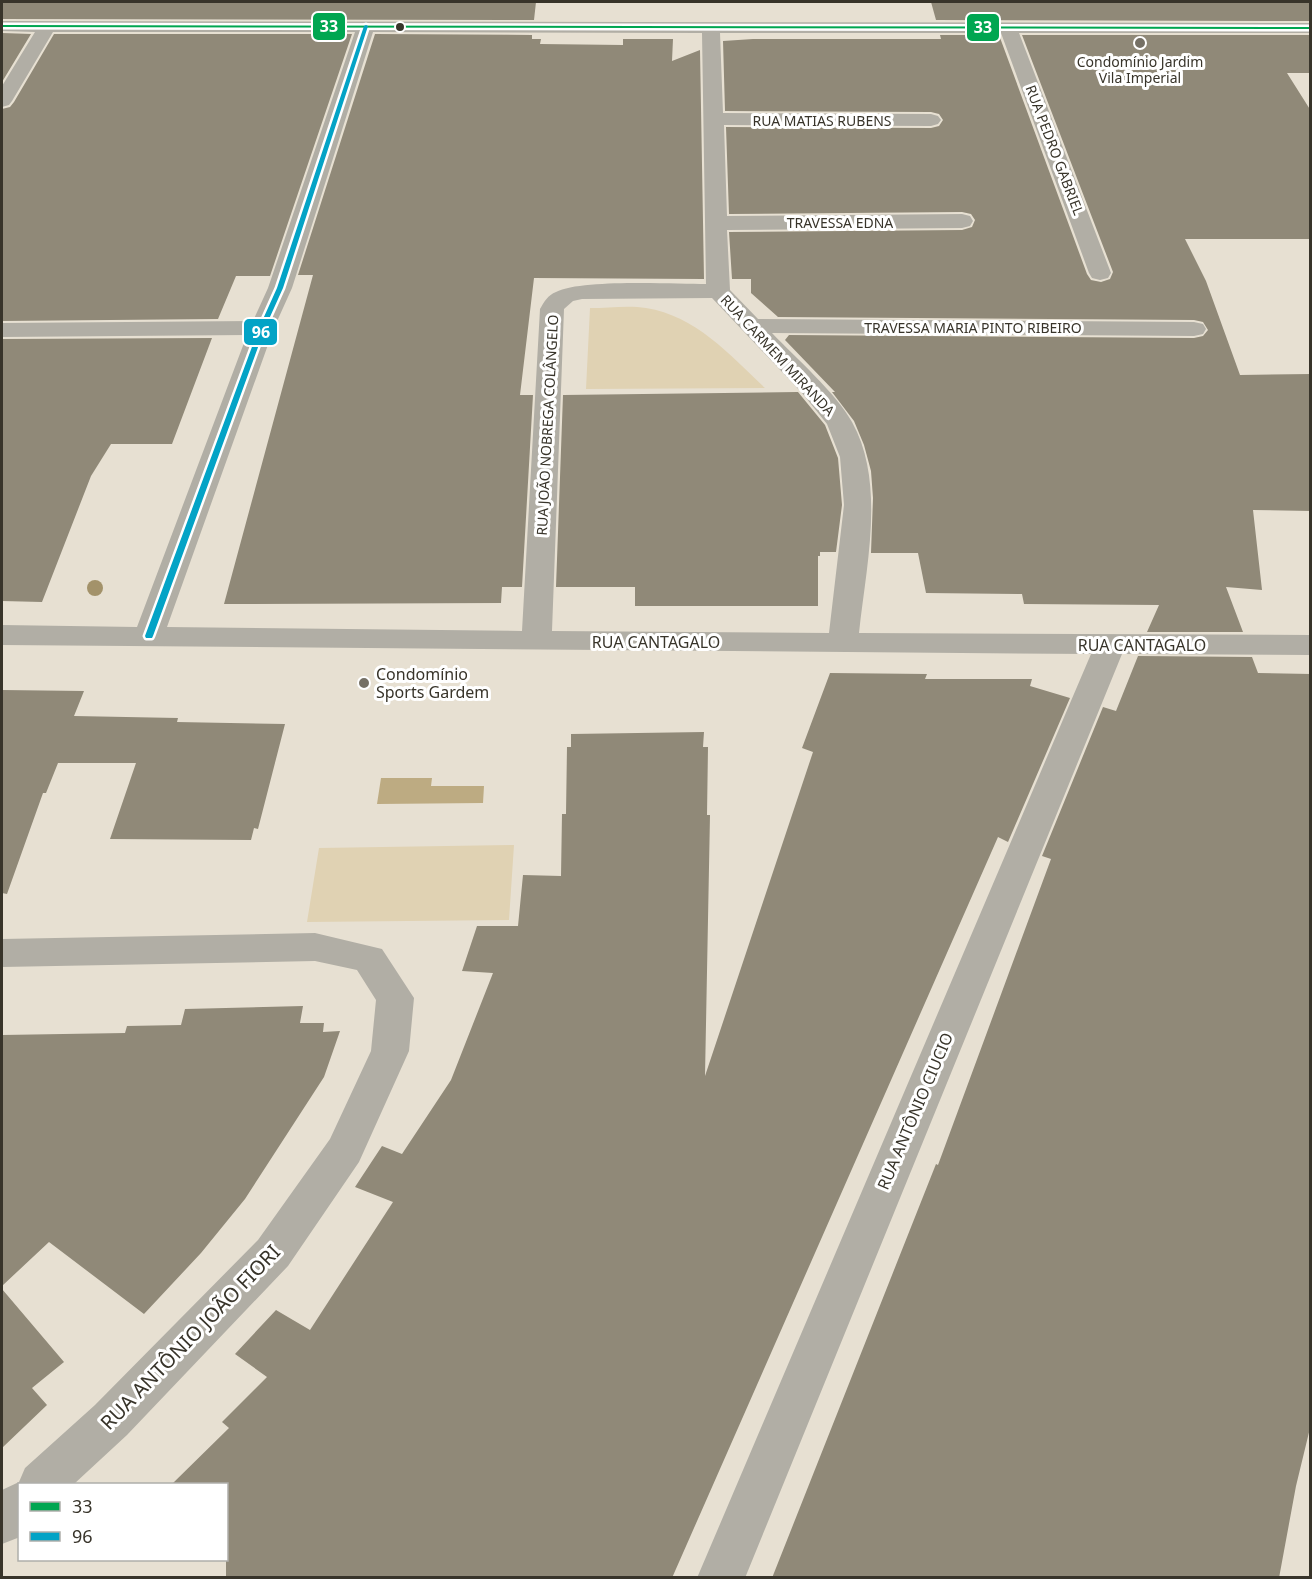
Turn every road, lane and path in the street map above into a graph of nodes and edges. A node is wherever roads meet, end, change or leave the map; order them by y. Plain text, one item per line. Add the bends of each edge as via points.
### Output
1 (722, 21) junction
2 (2, 26) edge
3 (47, 26) junction
4 (366, 26) junction
5 (1008, 27) junction
6 (1311, 28) edge
7 (2, 101) edge
8 (714, 120) junction
9 (930, 120) dead end
10 (962, 221) dead end
11 (717, 223) junction
12 (1100, 273) dead end
13 (718, 291) junction
14 (753, 326) junction
15 (262, 328) junction
16 (1194, 329) dead end
17 (2, 330) edge
18 (2, 635) edge
19 (149, 636) junction
20 (537, 641) junction
21 (843, 643) junction
22 (1110, 645) junction
23 (1311, 645) edge
24 (2, 953) edge
25 (43, 1483) edge
26 (18, 1506) edge
27 (2, 1521) edge
28 (721, 1578) edge

1 - 4 street via 590,18
1 - 5 street via 865,19
1 - 8 street, RUA CARMEM MIRANDA
2 - 3 street
3 - 4 street
3 - 7 street
4 - 15 street via 305,216
5 - 6 street
5 - 12 street, RUA PEDRO GABRIEL
8 - 9 street, RUA MATIAS RUBENS
8 - 11 street, RUA CARMEM MIRANDA
10 - 11 street, TRAVESSA EDNA
11 - 13 street, RUA CARMEM MIRANDA
13 - 14 street, RUA CARMEM MIRANDA
13 - 20 street, RUA JOÃO NOBREGA COLÂNGELO via 582,292 556,300 552,309
14 - 16 street, TRAVESSA MARIA PINTO RIBEIRO
14 - 21 street, RUA CARMEM MIRANDA via 839,422 853,457 858,505
15 - 17 street
15 - 19 street
18 - 19 street, RUA CANTAGALO
19 - 20 street, RUA CANTAGALO
20 - 21 street, RUA CANTAGALO
21 - 22 street, RUA CANTAGALO
22 - 23 street, RUA CANTAGALO
22 - 28 street, RUA ANTÔNIO CIUCIO
24 - 25 street, RUA ANTÔNIO JOÃO FIORI via 315,947 369,959 395,998 390,1051 345,1150 273,1253 111,1420
26 - 27 street

